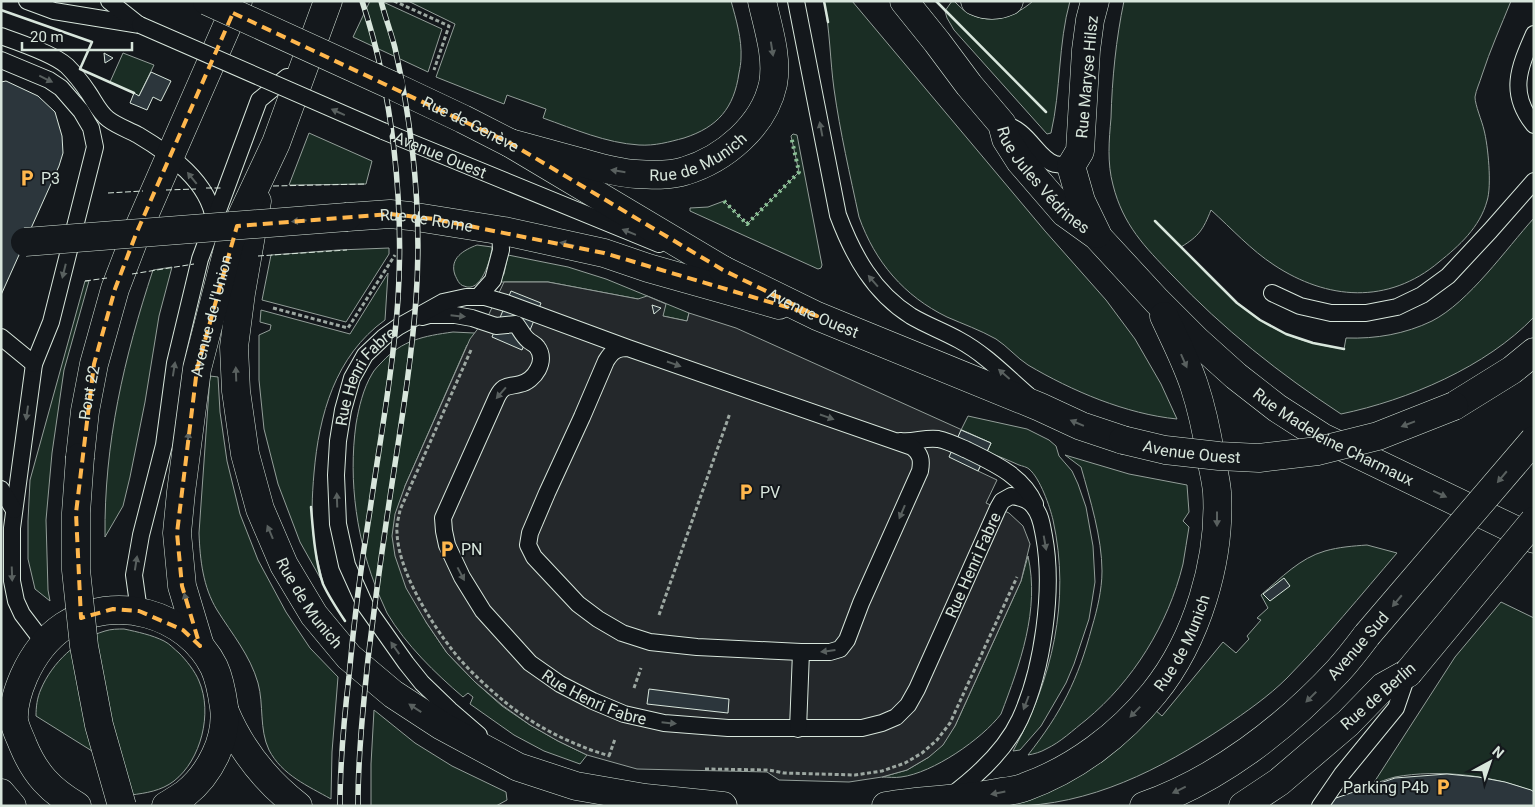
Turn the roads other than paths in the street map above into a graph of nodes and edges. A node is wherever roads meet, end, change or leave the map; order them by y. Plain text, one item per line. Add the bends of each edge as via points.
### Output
1 (27, 1) edge
2 (109, 1) edge
3 (207, 1) edge
4 (238, 1) edge
5 (328, 1) edge
6 (337, 1) edge
7 (762, 1) edge
8 (796, 1) edge
9 (904, 1) edge
10 (975, 1) edge
11 (1008, 1) edge
12 (1094, 1) edge
13 (140, 25) junction
14 (318, 32) junction
15 (1534, 34) edge
16 (1, 36) edge
17 (1, 60) edge
18 (305, 63) junction
19 (1002, 124) junction
20 (1534, 125) edge
21 (276, 143) junction
22 (510, 143) junction
23 (170, 157) junction
24 (1071, 166) junction
25 (1534, 181) edge
26 (214, 220) junction
27 (500, 230) junction
28 (1097, 236) junction
29 (25, 242) dead end
30 (723, 270) junction
31 (1272, 293) dead end
32 (478, 297) junction
33 (1157, 301) junction
34 (817, 316) junction
35 (410, 320) junction
36 (1, 337) edge
37 (628, 348) junction
38 (1534, 352) edge
39 (34, 364) junction
40 (1040, 407) junction
41 (890, 440) junction
42 (1534, 440) edge
43 (1, 489) edge
44 (14, 510) junction
45 (1039, 516) junction
46 (1534, 521) edge
47 (1534, 539) edge
48 (139, 611) junction
49 (44, 643) junction
50 (200, 646) junction
51 (801, 652) junction
52 (1408, 673) junction
53 (225, 712) junction
54 (8, 718) edge
55 (798, 729) junction
56 (518, 767) junction
57 (1, 793) edge
58 (946, 799) junction
59 (12, 806) edge
60 (77, 806) edge
61 (122, 806) edge
62 (166, 806) edge
63 (298, 806) edge
64 (723, 806) edge
65 (886, 806) edge
66 (1144, 806) edge
67 (1243, 806) edge
68 (1320, 806) edge

1 - 13 lane via 54,11
2 - 13 lane, Avenue Ouest
3 - 22 street, Rue de Genève, bridge
4 - 23 street, Pont 22
5 - 14 street, Avenue de l'Union
6 - 14 street
7 -> 22 street, Rue de Munich via 774,65 769,99 748,131 702,165 683,172 635,174 608,170
40 -> 8 lane via 985,357 960,340 911,316 887,297 864,271 838,215
9 - 19 street, Rue Jules Védrines
10 - 11 street via 983,5
12 - 24 street, Rue Maryse Hilsz via 1086,50 1080,151
30 -> 13 lane, Avenue Ouest, bridge via 383,131
14 - 18 street, Avenue de l'Union
15 - 20 lane via 1521,63 1518,83 1521,103
16 - 23 lane via 66,64 98,110 110,121
17 -> 39 lane via 61,88 82,111 91,128 95,147 51,322
18 - 21 street, Avenue de l'Union
18 - 26 lane via 259,100
19 - 24 lane via 1026,137 1048,160
19 - 28 street, Rue Jules Védrines via 1006,139 1020,161 1065,212
50 -> 21 street, Avenue de l'Union via 182,586 177,533 197,369 230,241
56 -> 21 street, Rue de Munich via 442,726 348,657 314,615 284,566 260,509 245,454 236,391 234,347 258,194
22 - 30 street, Rue de Genève
26 -> 23 lane via 213,211 191,174
23 - 61 street, Pont 22, bridge via 115,289 94,364 80,457 76,570 84,646 99,725
24 - 28 street via 1081,201
25 - 31 lane via 1448,276 1422,295 1397,307 1366,313 1331,313 1300,306
48 -> 26 lane via 134,575 141,535 164,445 174,363 200,259
27 -> 29 street, Rue de Rome, bridge via 390,214
27 - 32 lane via 501,250 493,280
34 -> 27 street, Rue de Rome via 604,253
28 - 33 street, Rue Jules Védrines
30 - 34 street, Avenue Ouest
32 - 35 lane, Rue Henri Fabre via 442,302
32 - 37 lane, Rue Henri Fabre via 506,303
33 -> 47 street, Rue Madeleine Charmaux via 1236,376 1322,437
33 -> 58 street, Rue de Munich via 1194,383 1217,491 1216,532 1208,581 1192,626 1175,661 1154,692 1093,751 1058,773 1023,788 986,796
34 - 40 street, Avenue Ouest
35 -> 55 lane, Rue Henri Fabre via 429,315 455,315 496,326 516,324 541,354 541,364 529,380 502,389 497,397 443,518 447,545 462,577 483,611 530,663 568,688 624,714 664,723
56 -> 35 lane, Rue Henri Fabre via 422,683 365,605 346,565 338,524 336,475 343,410 352,378 366,355 384,337
36 - 39 lane
37 -> 41 lane, Rue Henri Fabre
37 - 51 lane, Rue Henri Fabre via 618,348 606,361 530,533 528,545 534,557 578,604 622,633 650,642 697,647
38 -> 40 street, Avenue Ouest, bridge via 1512,370 1454,406 1369,438 1318,451 1259,458 1165,450 1081,426
39 -> 44 lane
41 - 45 lane, Rue Henri Fabre via 940,439 1005,469 1021,483
41 -> 51 lane, Rue Henri Fabre via 912,447 919,453 920,471 847,640 840,649 830,652
42 -> 66 street, Avenue Sud, bridge via 1338,670 1297,712 1254,747 1208,776
43 - 44 lane
44 -> 49 lane via 11,564 16,601
45 - 55 lane, Rue Henri Fabre via 1035,507 1020,497 1011,496 1002,501 918,689 896,717 862,728
45 -> 58 lane, Rue Henri Fabre via 1048,584 1045,624 1029,695 1008,740 972,779
46 - 52 street, Rue de Berlin, bridge
48 - 49 street via 113,609 88,615 64,626
48 - 50 street via 162,618 183,630
49 - 54 street via 29,666
50 - 53 street via 222,688
51 - 55 lane
52 - 67 street, Rue de Berlin via 1383,687 1348,723 1279,782
52 - 68 lane via 1396,708
53 - 62 street via 222,736 202,778
53 - 63 street via 247,752 264,774 278,791
54 - 60 street via 43,780
56 - 64 street, Rue de Munich via 576,786 645,798
57 - 59 street
58 - 65 street, Rue de Munich

